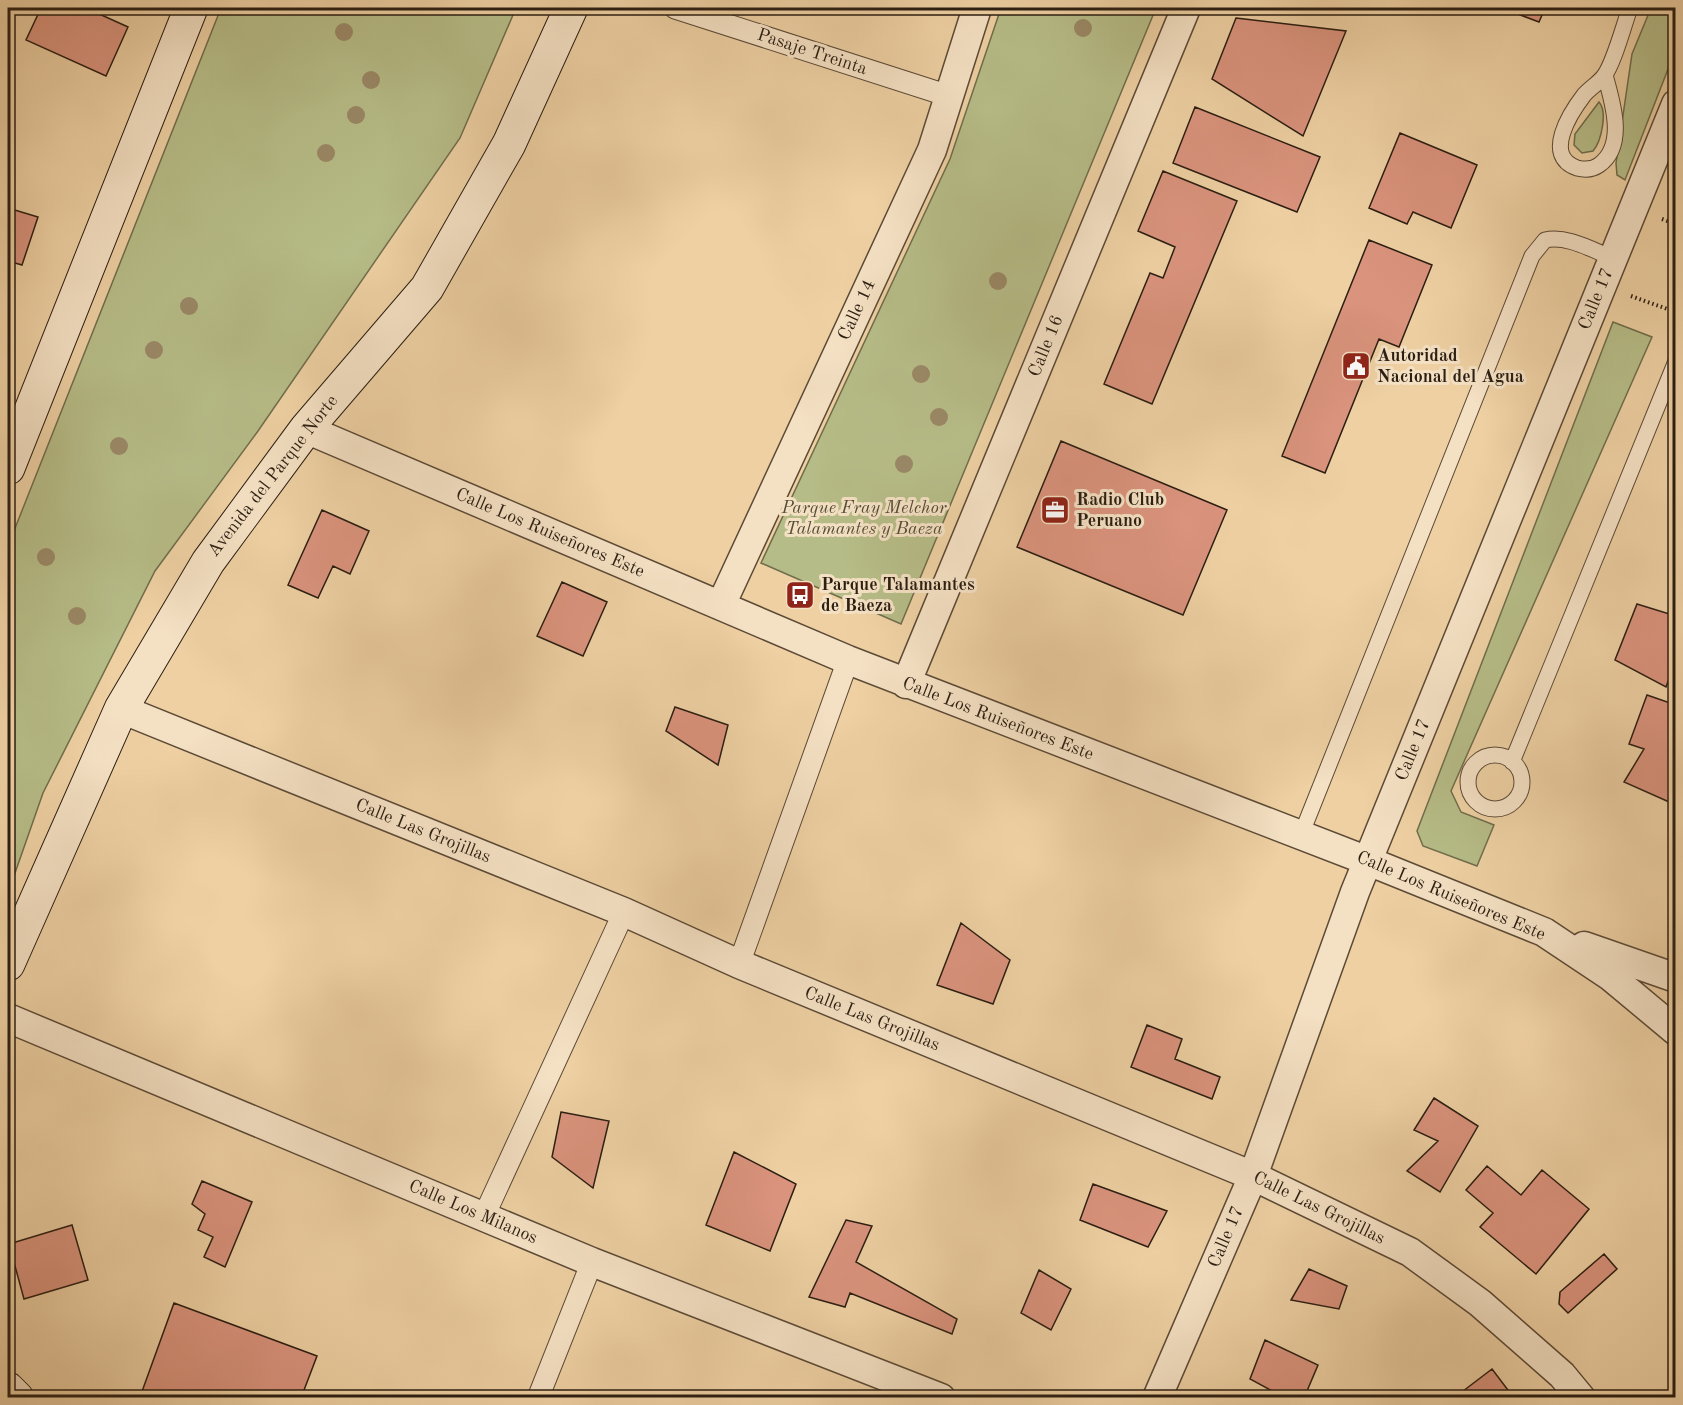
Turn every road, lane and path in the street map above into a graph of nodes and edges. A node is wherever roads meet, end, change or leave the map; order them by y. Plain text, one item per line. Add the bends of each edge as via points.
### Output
1 (192, 8) edge
2 (570, 8) edge
3 (675, 8) edge
4 (976, 8) edge
5 (1186, 8) edge
6 (1630, 8) edge
7 (1605, 75) junction
8 (949, 96) junction
9 (1676, 104) edge
10 (1613, 258) junction
11 (1602, 285) junction
12 (1676, 312) edge
13 (1676, 361) edge
14 (306, 429) junction
15 (8, 468) edge
16 (721, 605) junction
17 (848, 660) junction
18 (906, 684) junction
19 (121, 709) junction
20 (1512, 762) dead end
21 (1301, 835) junction
22 (1368, 861) junction
23 (624, 912) junction
24 (1544, 932) junction
25 (8, 964) edge
26 (739, 964) junction
27 (1676, 978) edge
28 (8, 1018) edge
29 (1676, 1031) edge
30 (1253, 1176) junction
31 (484, 1216) junction
32 (592, 1262) junction
33 (8, 1389) edge
34 (17, 1398) edge
35 (538, 1398) edge
36 (941, 1398) edge
37 (1157, 1398) edge
38 (1581, 1398) edge

1 - 15 main road
2 - 14 main road, Avenida del Parque Norte via 509,144 427,288
3 - 8 street, Pasaje Treinta
4 - 8 street, Calle 14
5 - 18 street, Calle 16
6 - 7 lane
7 - 7 lane via 1585,94 1562,134 1560,150 1578,168 1595,168 1610,151 1616,113
8 - 16 street, Calle 14 via 932,150
9 - 10 street, Calle 17
10 - 11 street, Calle 17
10 - 21 lane via 1552,238 1545,240 1532,256
11 - 12 path
11 - 22 street, Calle 17
13 - 20 lane
14 - 16 street, Calle Los Ruiseñores Este
14 - 19 main road, Avenida del Parque Norte via 208,562
16 - 17 street, Calle Los Ruiseñores Este
17 - 18 street, Calle Los Ruiseñores Este
17 - 26 street
18 - 21 street, Calle Los Ruiseñores Este
19 - 23 street, Calle Las Grojillas
19 - 25 main road, Avenida del Parque Norte
21 - 22 street, Calle Los Ruiseñores Este
22 - 24 street, Calle Los Ruiseñores Este
22 - 30 street, Calle 17
23 - 26 street, Calle Las Grojillas
23 - 31 street
24 - 27 street
24 - 29 street, Calle Los Ruiseñores Este via 1610,976
26 - 30 street, Calle Las Grojillas
28 - 31 street, Calle Los Milanos
30 - 37 street, Calle 17
30 - 38 street, Calle Las Grojillas via 1410,1252 1480,1303 1562,1375
31 - 32 street, Calle Los Milanos
32 - 35 street
32 - 36 street, Calle Los Milanos
33 - 34 main road

